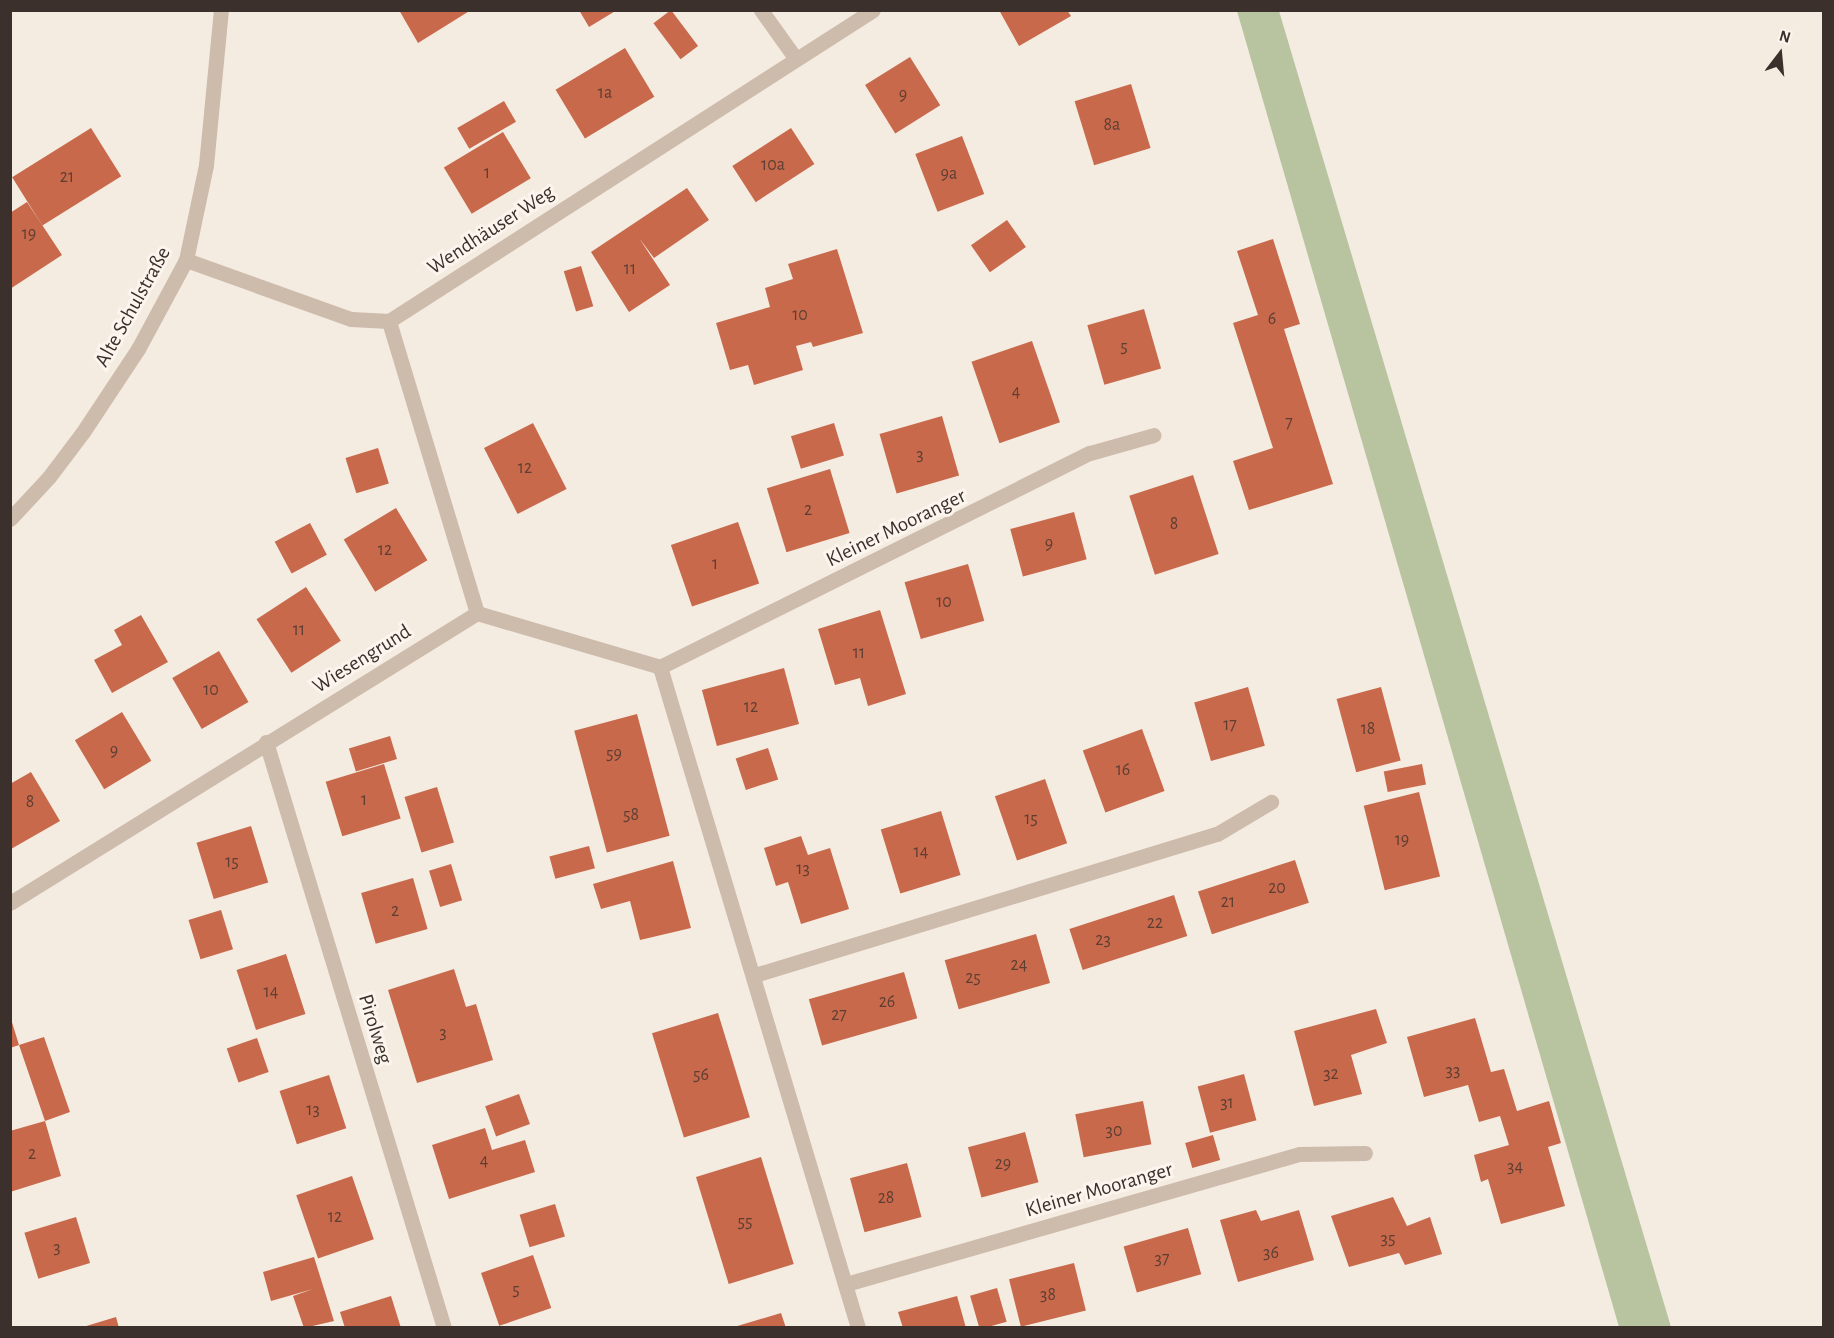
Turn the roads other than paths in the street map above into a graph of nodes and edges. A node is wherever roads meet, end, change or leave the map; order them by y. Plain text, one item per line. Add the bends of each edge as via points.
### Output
1 (221, 10) edge
2 (760, 10) edge
3 (873, 10) edge
4 (796, 59) junction
5 (186, 260) junction
6 (389, 321) junction
7 (1154, 435) dead end
8 (10, 519) edge
9 (477, 613) junction
10 (660, 667) junction
11 (266, 742) junction
12 (1271, 802) dead end
13 (10, 903) edge
14 (755, 975) junction
15 (1365, 1153) dead end
16 (846, 1284) junction
17 (444, 1328) edge
18 (858, 1328) edge

1 - 5 street, Alte Schulstraße via 204,176
2 - 4 street
3 - 4 street, Wendhäuser Weg
4 - 6 street, Wendhäuser Weg
5 - 6 street via 351,319
5 - 8 street, Alte Schulstraße via 138,349 83,432
6 - 9 street
7 - 10 street, Kleiner Mooranger via 1090,453
9 - 10 street
9 - 11 street, Wiesengrund
10 - 14 street
11 - 13 street, Wiesengrund
11 - 17 street, Pirolweg
12 - 14 street via 1217,834
14 - 16 street
15 - 16 street, Kleiner Mooranger via 1300,1154
16 - 18 street

